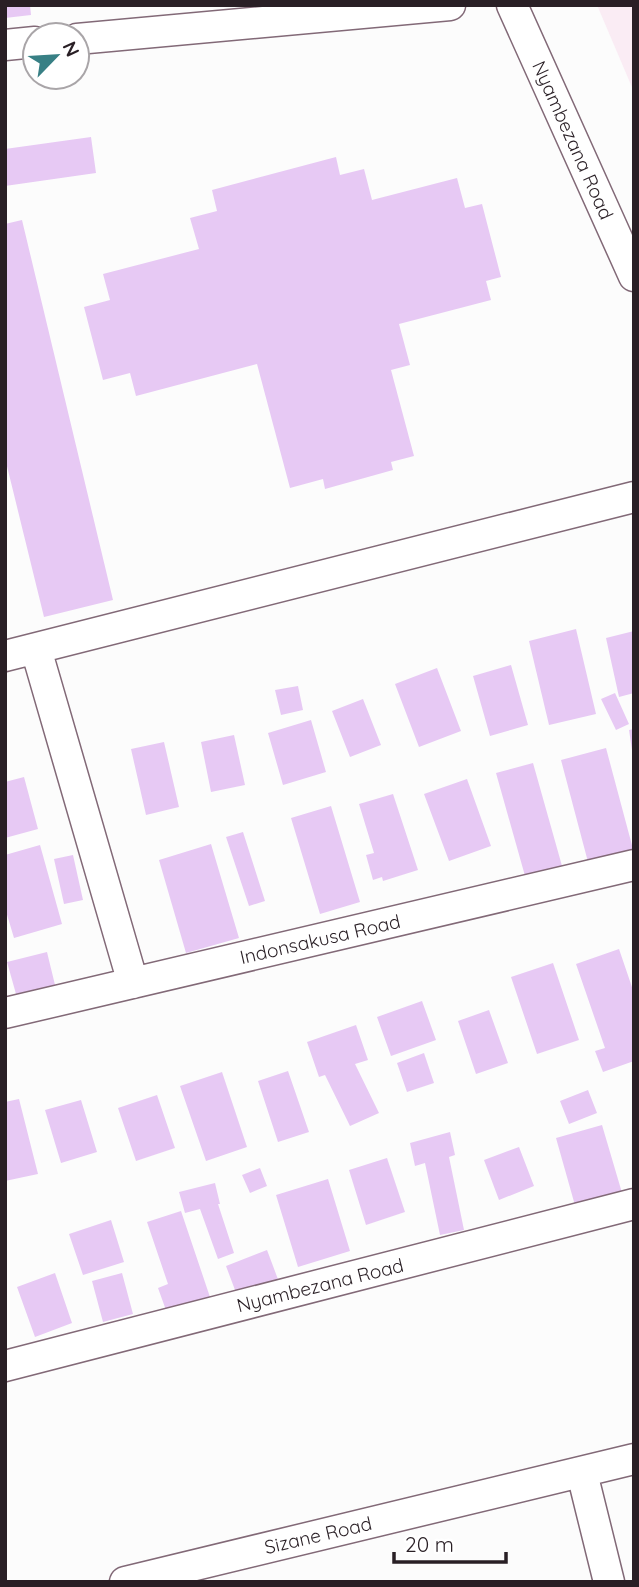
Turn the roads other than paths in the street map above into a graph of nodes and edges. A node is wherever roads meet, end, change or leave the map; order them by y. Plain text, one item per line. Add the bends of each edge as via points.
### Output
1 (450, 5) edge
2 (512, 5) edge
3 (91, 37) edge
4 (634, 275) edge
5 (634, 497) edge
6 (36, 649) junction
7 (5, 656) edge
8 (634, 865) edge
9 (133, 983) junction
10 (5, 1013) edge
11 (634, 1204) edge
12 (5, 1366) edge
13 (634, 1459) edge
14 (582, 1473) junction
15 (125, 1582) edge
16 (609, 1582) edge

1 - 3 street
2 - 4 street, Nyambezana Road
5 - 6 street
6 - 7 street
6 - 9 street
8 - 9 street, Indonsakusa Road
9 - 10 street, Indonsakusa Road
11 - 12 street, Nyambezana Road
13 - 14 street, Sizane Road
14 - 15 street, Sizane Road
14 - 16 street

